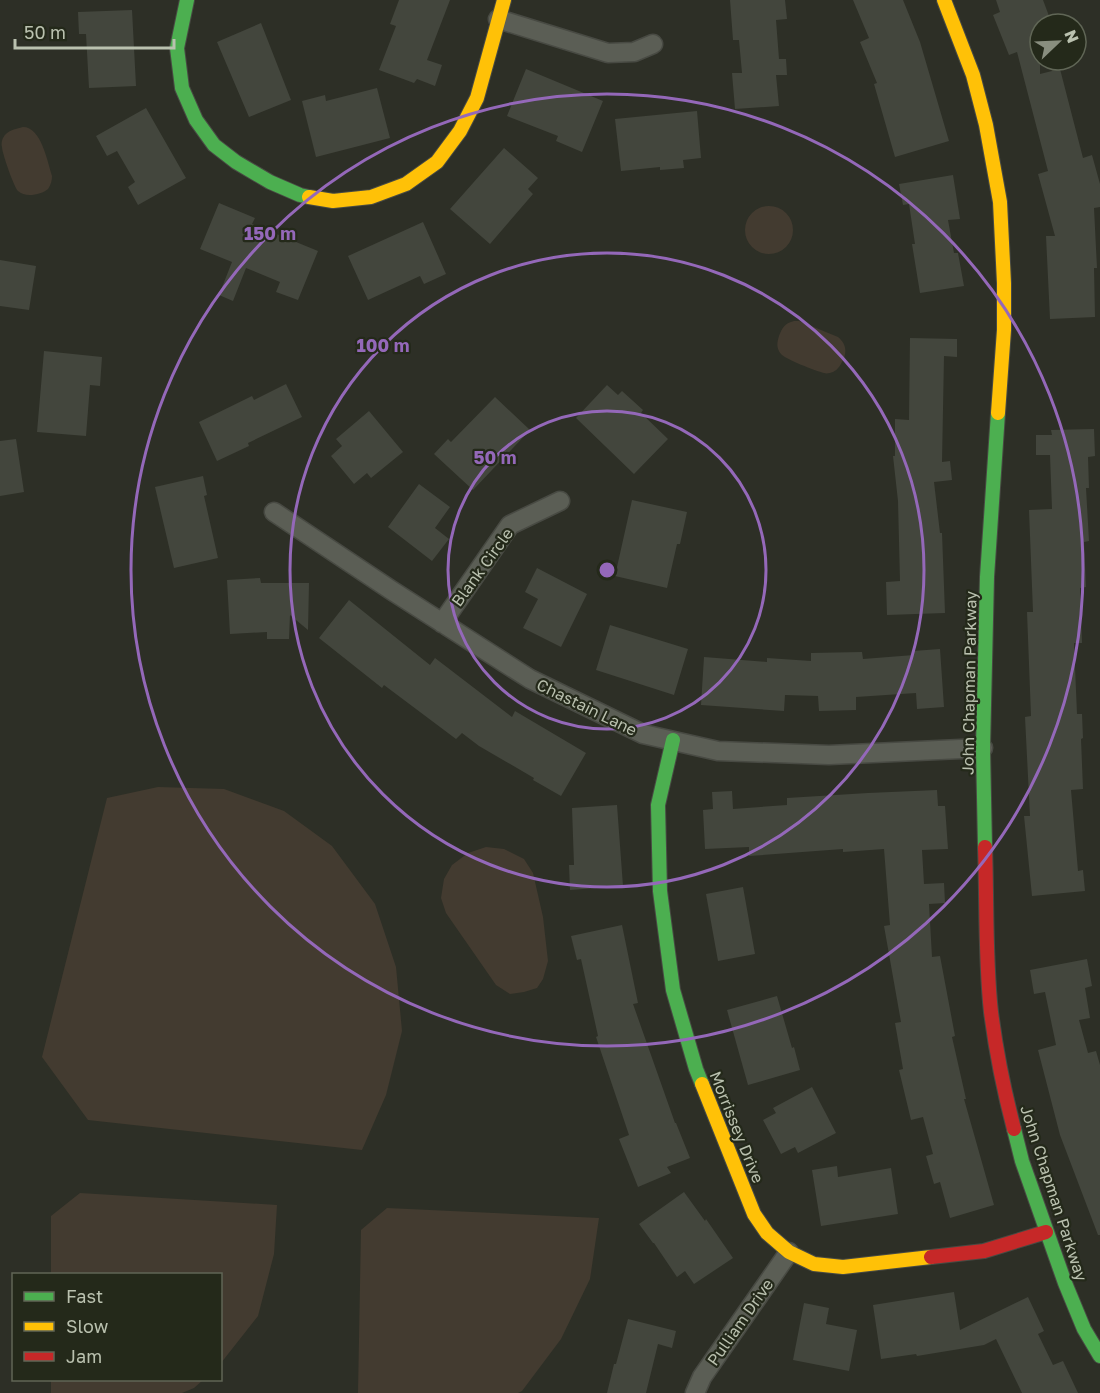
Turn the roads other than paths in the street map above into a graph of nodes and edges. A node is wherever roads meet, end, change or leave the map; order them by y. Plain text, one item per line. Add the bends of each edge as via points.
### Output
1 (187, 0) edge
2 (504, 0) edge
3 (944, 0) edge
4 (498, 19) junction
5 (652, 44) dead end
6 (560, 501) dead end
7 (274, 512) dead end
8 (442, 623) junction
9 (673, 741) junction
10 (983, 748) junction
11 (1046, 1232) junction
12 (789, 1252) junction
13 (1100, 1356) edge
14 (695, 1393) edge

1 - 4 street via 177,48 182,88 196,120 214,145 270,182 300,195 333,201 380,194 406,184 437,162 460,131 477,98
2 - 4 street
3 - 10 street, John Chapman Parkway via 973,75 1000,202 1004,330 987,577
4 - 5 street via 608,53 634,51
6 - 8 street, Blank Circle via 510,525
7 - 8 street, Chastain Lane
8 - 9 street, Chastain Lane via 530,679 643,734
9 - 10 street, Chastain Lane via 718,751 829,755
9 - 12 street, Morrissey Drive via 658,806 660,891 674,990 696,1070 754,1214 767,1233
10 - 11 street, John Chapman Parkway via 991,1012 1022,1161
11 - 12 street, Morrissey Drive via 984,1251 843,1267 814,1264
11 - 13 street, John Chapman Parkway via 1084,1329
12 - 14 street, Pulliam Drive via 702,1377

